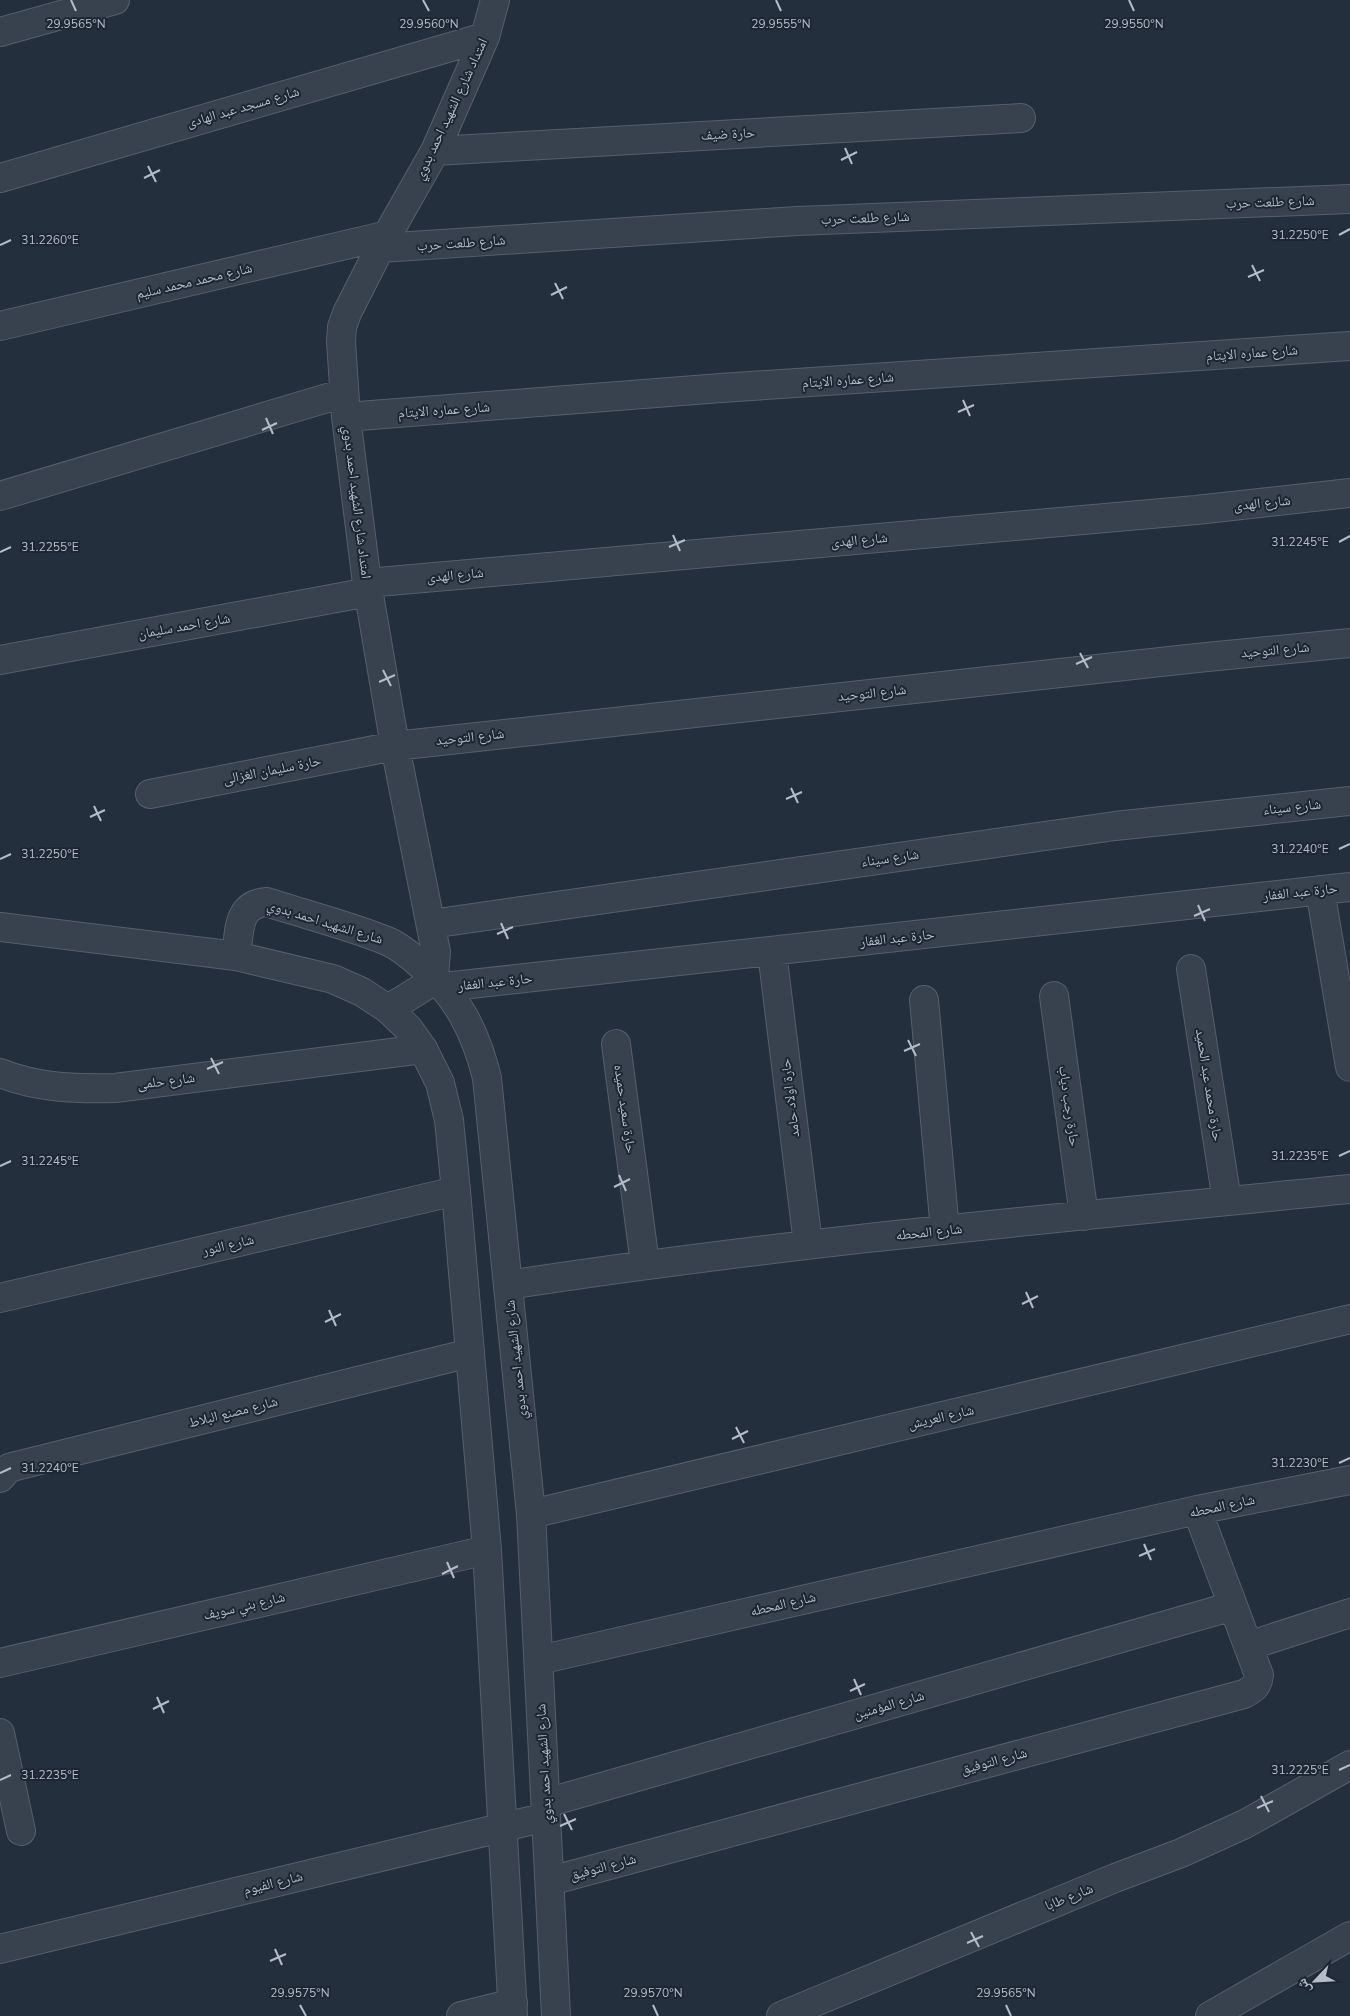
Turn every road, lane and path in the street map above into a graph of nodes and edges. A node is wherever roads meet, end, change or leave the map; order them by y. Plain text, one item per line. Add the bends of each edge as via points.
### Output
1 (115, 0) edge
2 (495, 0) edge
3 (0, 32) edge
4 (485, 37) junction
5 (1022, 118) dead end
6 (435, 151) junction
7 (0, 178) edge
8 (1350, 198) edge
9 (384, 242) junction
10 (0, 326) edge
11 (1350, 346) edge
12 (345, 405) junction
13 (1350, 493) edge
14 (0, 496) edge
15 (368, 588) junction
16 (1350, 643) edge
17 (0, 660) edge
18 (394, 746) junction
19 (150, 794) dead end
20 (1350, 801) edge
21 (1350, 887) edge
22 (1320, 890) junction
23 (431, 924) junction
24 (0, 927) edge
25 (772, 952) junction
26 (236, 956) junction
27 (1191, 969) dead end
28 (439, 981) junction
29 (1054, 996) dead end
30 (924, 1000) dead end
31 (388, 1009) junction
32 (616, 1044) dead end
33 (423, 1049) junction
34 (1350, 1067) edge
35 (0, 1072) edge
36 (1350, 1189) edge
37 (456, 1191) junction
38 (1228, 1201) junction
39 (1084, 1216) junction
40 (946, 1230) junction
41 (808, 1244) junction
42 (645, 1264) junction
43 (508, 1284) junction
44 (0, 1298) edge
45 (1350, 1319) edge
46 (470, 1353) junction
47 (0, 1478) edge
48 (1350, 1480) edge
49 (1198, 1510) junction
50 (531, 1514) junction
51 (487, 1550) junction
52 (1233, 1606) junction
53 (1350, 1614) edge
54 (1248, 1646) junction
55 (539, 1660) junction
56 (0, 1663) edge
57 (0, 1733) edge
58 (1350, 1765) edge
59 (546, 1810) junction
60 (504, 1827) junction
61 (21, 1831) dead end
62 (550, 1881) junction
63 (1350, 1936) edge
64 (0, 1949) edge
65 (513, 2010) edge
66 (461, 2016) edge
67 (556, 2016) edge
68 (782, 2016) edge
69 (1210, 2016) edge

1 - 3 street
2 - 4 street, امتداد شارع الشهيد احمد بدوي
4 - 6 street, امتداد شارع الشهيد احمد بدوي
4 - 7 street, شارع مسجد عبد الهادى
5 - 6 street, حارة ضيف
6 - 9 street, امتداد شارع الشهيد احمد بدوي
8 - 9 street, شارع طلعت حرب
9 - 10 street, شارع محمد محمد سليم
9 - 12 street, امتداد شارع الشهيد احمد بدوي via 342,327
11 - 12 street, شارع عماره الايتام via 721,388
12 - 14 street, شارع عماره الايتام
12 - 15 street, امتداد شارع الشهيد احمد بدوي
13 - 15 street, شارع الهدى
15 - 17 street, شارع احمد سليمان
15 - 18 street, امتداد شارع الشهيد احمد بدوي
16 - 18 street, شارع التوحيد
18 - 19 street, حارة سليمان الغزالى
18 - 23 street, امتداد شارع الشهيد احمد بدوي
20 - 23 street, شارع سيناء via 1115,826
21 - 22 street, حارة عبد الغفار
22 - 25 street, حارة عبد الغفار
22 - 34 street
23 - 28 street, امتداد شارع الشهيد احمد بدوي
24 - 26 street
25 - 28 street, حارة عبد الغفار
25 - 41 street, حارة اولاد حامد
26 - 28 street, شارع الشهيد احمد بدوي via 244,912 250,906 267,902 388,941 413,957
26 - 31 street via 333,979
27 - 38 street, حارة محمد عبد الحميد
28 - 31 street
28 - 43 street, شارع الشهيد احمد بدوي via 460,1008 488,1078
29 - 39 street, حارة رجب دياب
30 - 40 street
31 - 33 street via 408,1028
32 - 42 street, حارة سعيد حميده
33 - 35 street, شارع حلمى via 115,1088 50,1086 17,1080
33 - 37 street via 440,1083 447,1111
36 - 38 street, شارع المحطه
37 - 44 street, شارع النور
37 - 46 street
38 - 39 street, شارع المحطه
39 - 40 street, شارع المحطه
40 - 41 street, شارع المحطه
41 - 42 street, شارع المحطه
42 - 43 street, شارع المحطه
43 - 50 street, شارع الشهيد احمد بدوي
45 - 50 street, شارع العريش
46 - 47 street, شارع مصنع البلاط via 16,1466 9,1468
46 - 51 street
48 - 49 street, شارع المحطه
49 - 52 street, شارع التوفيق
49 - 55 street, شارع المحطه
50 - 55 street, شارع الشهيد احمد بدوي
51 - 56 street, شارع بني سويف
51 - 60 street
52 - 54 street, شارع التوفيق
52 - 59 street, شارع المؤمنين
53 - 54 street
54 - 62 street, شارع التوفيق via 1259,1675 1258,1683 1244,1694
55 - 59 street, شارع الشهيد احمد بدوي
57 - 61 street
58 - 68 street, شارع طابا via 1245,1824 1181,1853
59 - 60 street, شارع الفيوم
59 - 62 street, شارع الشهيد احمد بدوي
60 - 64 street, شارع الفيوم
60 - 65 street
62 - 67 street, شارع الشهيد احمد بدوي
63 - 69 street
65 - 66 street

